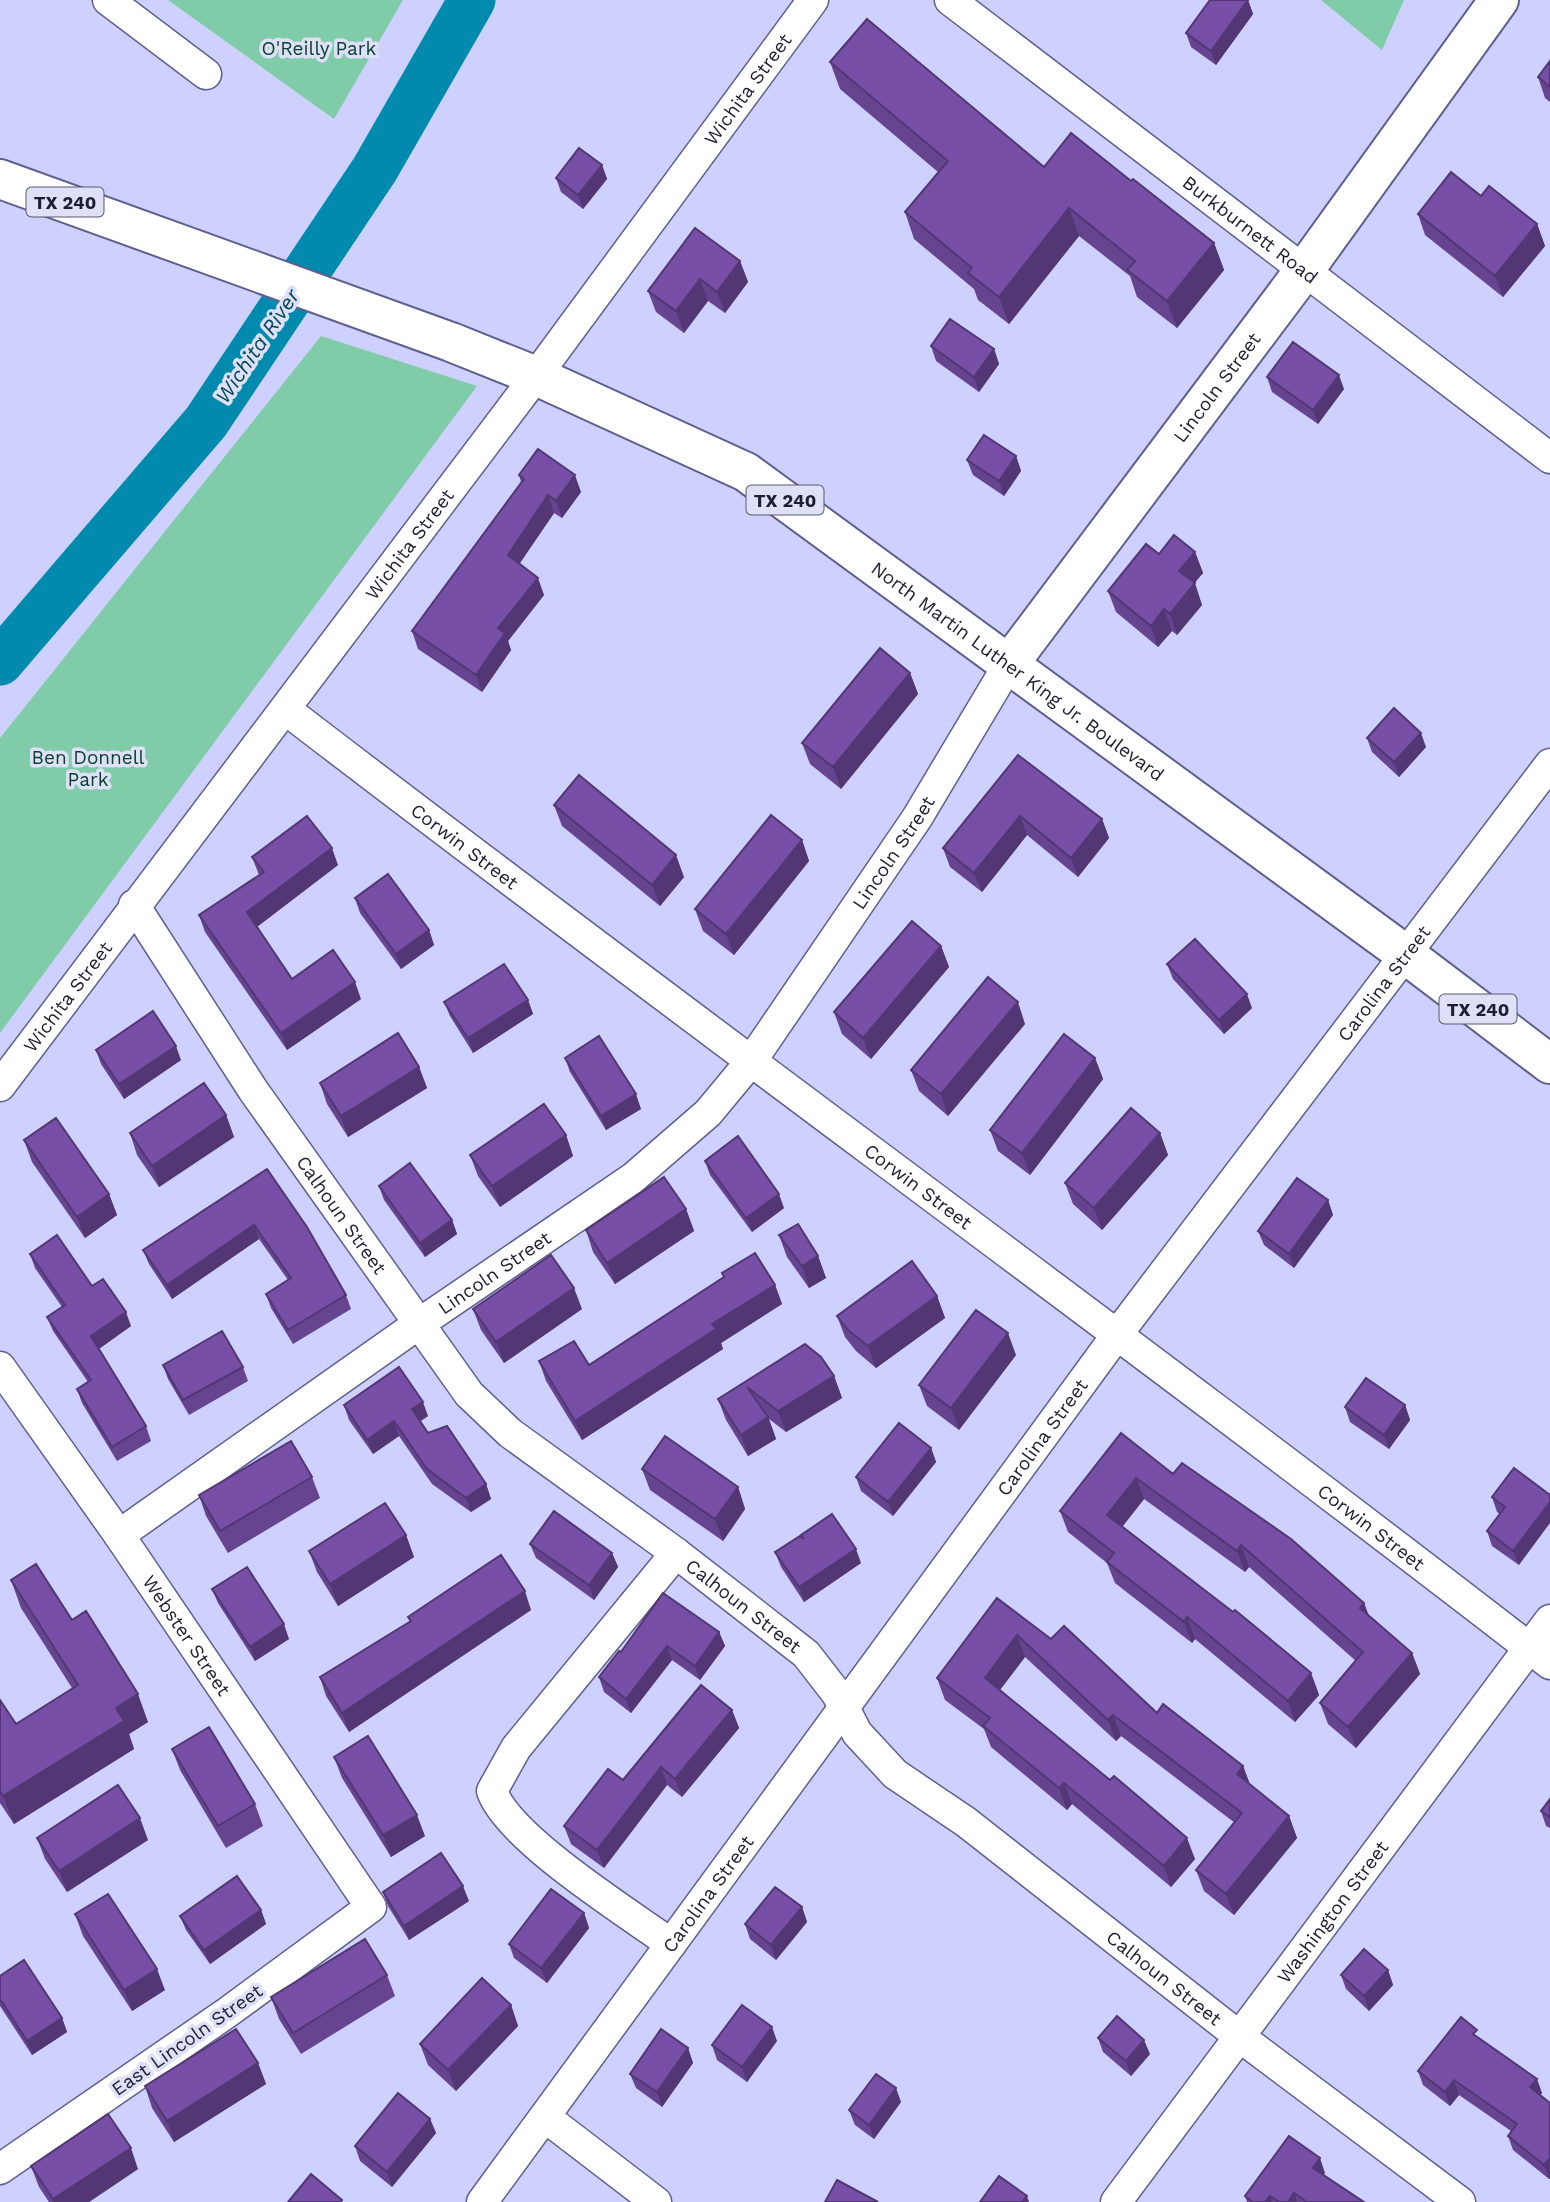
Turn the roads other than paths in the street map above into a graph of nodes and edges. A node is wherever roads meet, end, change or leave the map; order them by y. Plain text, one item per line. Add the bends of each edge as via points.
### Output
1 (108, 0) edge
2 (813, 0) edge
3 (950, 0) edge
4 (1499, 0) edge
5 (206, 75) dead end
6 (0, 179) edge
7 (1303, 272) junction
8 (537, 376) junction
9 (1550, 458) edge
10 (1009, 664) junction
11 (285, 709) junction
12 (1550, 764) edge
13 (134, 905) junction
14 (1405, 954) junction
15 (752, 1060) junction
16 (1550, 1064) edge
17 (0, 1086) edge
18 (417, 1325) junction
19 (1116, 1336) junction
20 (0, 1367) edge
21 (119, 1535) junction
22 (676, 1553) junction
23 (1550, 1620) edge
24 (1540, 1656) edge
25 (844, 1710) junction
26 (371, 1907) joint
27 (671, 1944) junction
28 (1240, 2037) junction
29 (545, 2117) junction
30 (0, 2169) edge
31 (482, 2202) edge
32 (656, 2202) edge
33 (1116, 2202) edge
34 (1460, 2202) edge

1 - 5 street
2 - 8 street, Wichita Street
3 - 7 street, Burkburnett Road
4 - 7 main road, Lincoln Street
6 - 8 main road, North Martin Luther King Jr. Boulevard / TX 240
7 - 9 street, Burkburnett Road
7 - 10 main road, Lincoln Street
8 - 10 main road, North Martin Luther King Jr. Boulevard / TX 240 via 746,472
8 - 11 street, Wichita Street
10 - 14 main road, North Martin Luther King Jr. Boulevard / TX 240
10 - 15 street, Lincoln Street via 917,818
11 - 13 street, Wichita Street
11 - 15 street, Corwin Street via 550,913
12 - 14 street, Carolina Street
13 - 17 street, Wichita Street
13 - 18 street, Calhoun Street via 253,1090 370,1250
14 - 16 main road, North Martin Luther King Jr. Boulevard / TX 240
14 - 19 street, Carolina Street
15 - 18 street, Lincoln Street via 708,1113 652,1164
15 - 19 street, Corwin Street
18 - 21 street, Lincoln Street
18 - 22 street, Calhoun Street via 469,1394 510,1433
19 - 24 street, Corwin Street
19 - 25 street, Carolina Street
20 - 21 street, Webster Street
21 - 26 street, Webster Street
22 - 25 street, Calhoun Street via 806,1654
22 - 27 street via 516,1748 492,1791 497,1806 523,1835
23 - 24 street, Washington Street
24 - 28 street, Washington Street
25 - 27 street, Carolina Street
25 - 28 street, Calhoun Street via 895,1774 966,1822
26 - 30 street, East Lincoln Street
27 - 29 street, Carolina Street
28 - 33 street, Washington Street
28 - 34 street, Calhoun Street
29 - 31 street, Carolina Street
29 - 32 street

